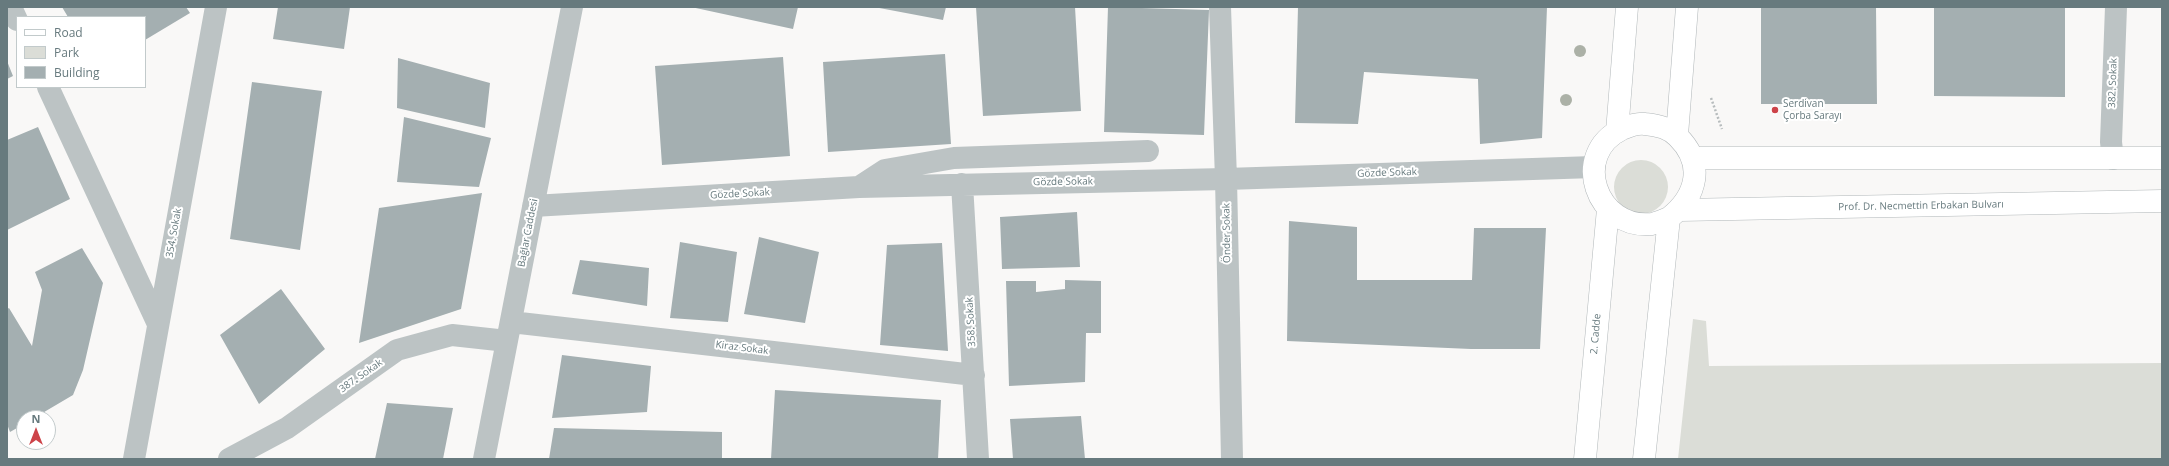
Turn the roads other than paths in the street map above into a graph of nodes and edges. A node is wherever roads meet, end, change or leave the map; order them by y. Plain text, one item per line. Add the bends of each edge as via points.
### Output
1 (11, 7) edge
2 (216, 7) edge
3 (572, 7) edge
4 (1220, 7) edge
5 (1628, 7) edge
6 (1687, 7) edge
7 (2116, 7) edge
8 (16, 18) edge
9 (48, 88) edge
10 (1617, 132) junction
11 (1677, 136) junction
12 (1148, 151) dead end
13 (1692, 158) junction
14 (2162, 158) edge
15 (2113, 159) junction
16 (1594, 167) junction
17 (1226, 179) junction
18 (962, 184) junction
19 (859, 187) junction
20 (2162, 201) edge
21 (533, 206) junction
22 (1608, 209) junction
23 (1675, 214) junction
24 (158, 324) junction
25 (509, 331) junction
26 (974, 375) junction
27 (134, 459) edge
28 (229, 459) edge
29 (484, 459) edge
30 (978, 459) edge
31 (1232, 459) edge
32 (1585, 459) edge
33 (1644, 459) edge

1 - 8 street
2 - 24 street, 354. Sokak
3 - 21 street, Bağlar Caddesi
4 - 17 street, Önder Sokak
5 - 10 main road
6 - 11 main road
7 - 15 street, 382. Sokak via 2111,142
9 - 24 street
10 - 11 main road via 1641,124 1666,129
10 - 16 main road via 1598,152
11 - 13 main road
12 - 19 street via 954,158 885,170
13 - 15 main road
13 - 23 main road via 1694,186 1688,199
14 - 15 main road
16 - 17 street, Gözde Sokak
16 - 22 main road via 1594,182 1599,197
17 - 18 street, Gözde Sokak
17 - 31 street, Önder Sokak
18 - 19 street, Gözde Sokak
18 - 26 street, 358. Sokak
19 - 21 street, Gözde Sokak
20 - 23 main road, Prof. Dr. Necmettin Erbakan Bulvarı
21 - 25 street, Bağlar Caddesi
22 - 23 main road via 1621,219 1637,224 1653,224
22 - 32 main road, 2. Cadde
23 - 33 main road
24 - 27 street, 354. Sokak
25 - 26 street, Kiraz Sokak
25 - 28 street, 387. Sokak via 452,335 398,350 287,428
25 - 29 street, Bağlar Caddesi
26 - 30 street, 358. Sokak

